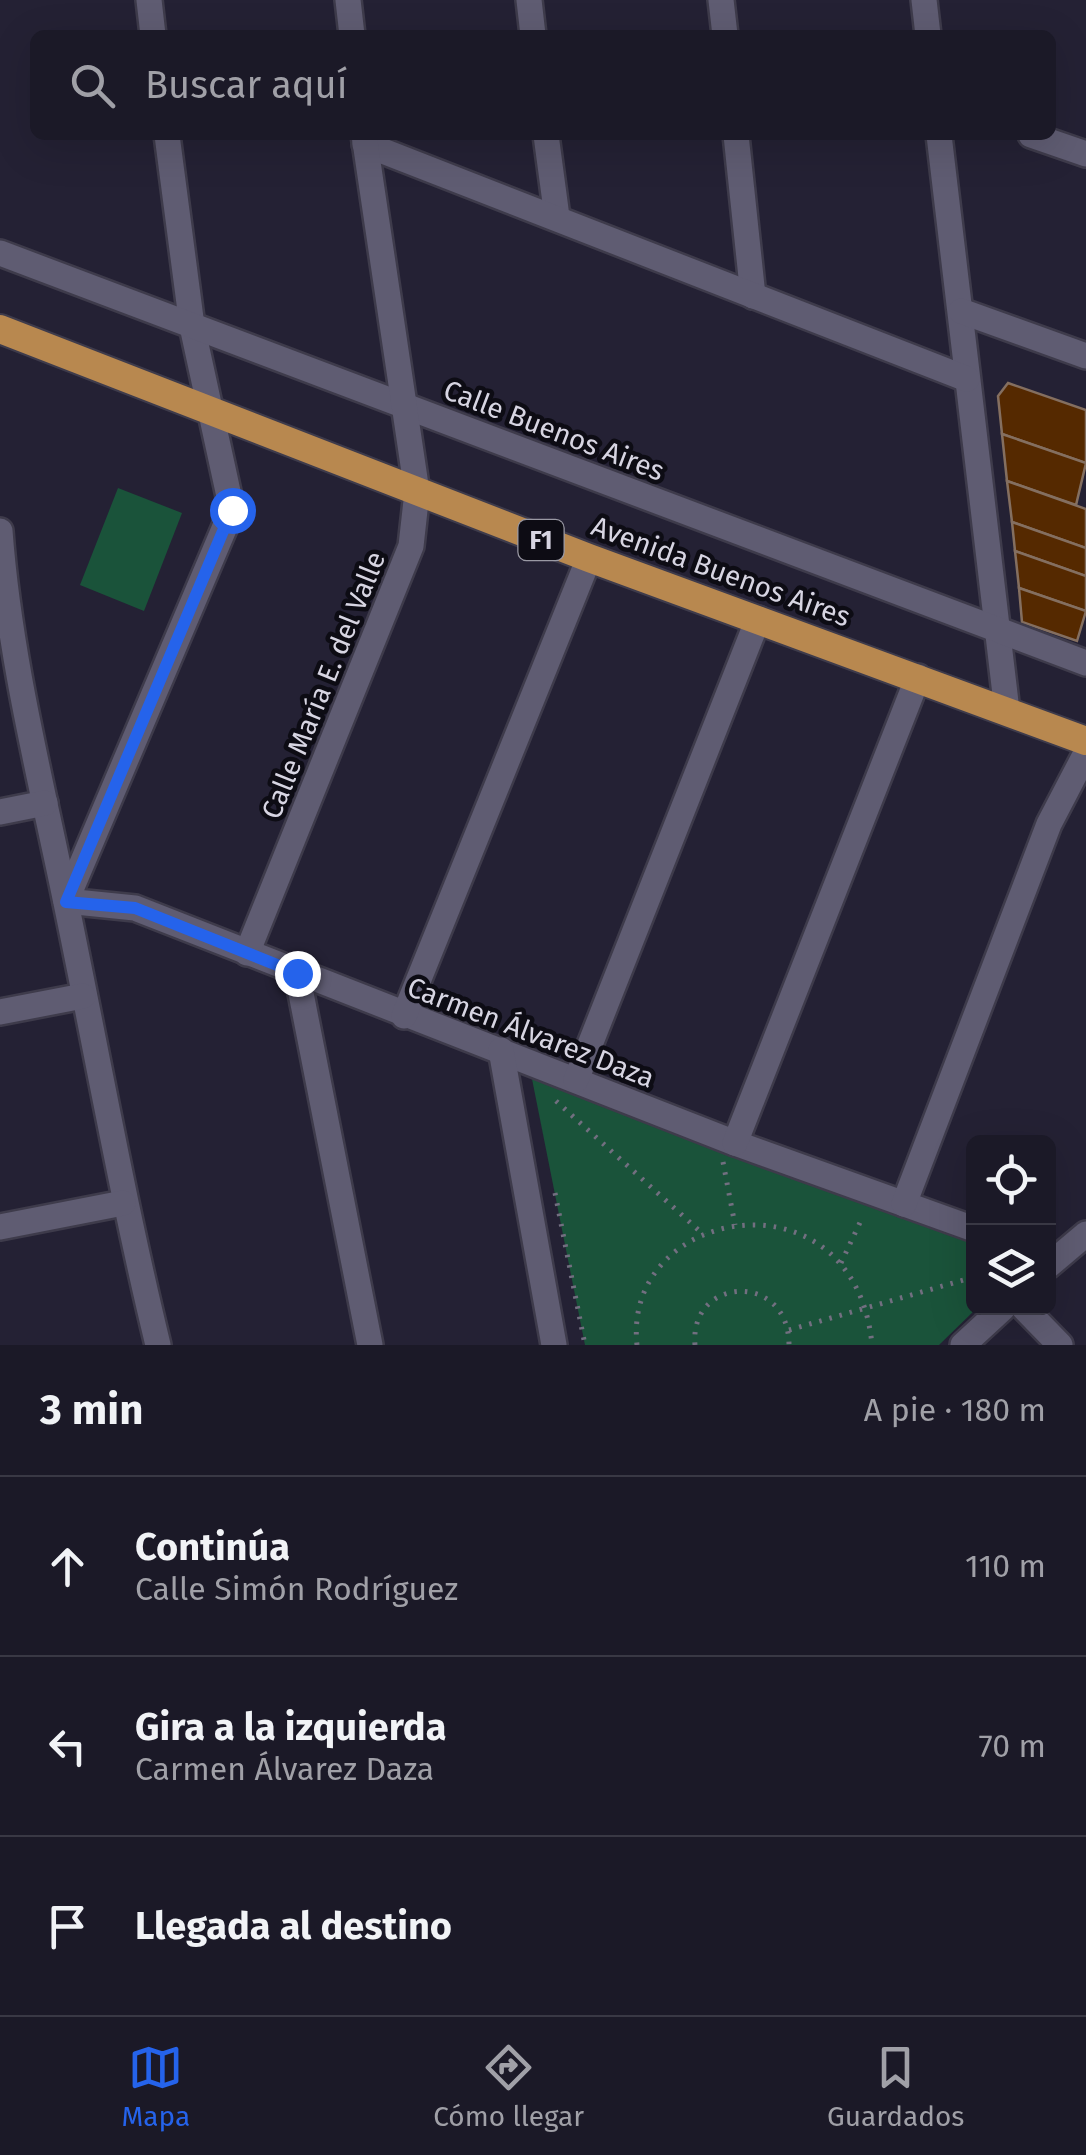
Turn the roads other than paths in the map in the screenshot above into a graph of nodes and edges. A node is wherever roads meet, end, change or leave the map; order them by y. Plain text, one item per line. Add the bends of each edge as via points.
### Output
1 (148, 0) edge
2 (348, 0) edge
3 (528, 0) edge
4 (721, 0) edge
5 (924, 0) edge
6 (152, 30) edge
7 (351, 30) edge
8 (532, 30) edge
9 (724, 30) edge
10 (927, 30) edge
11 (167, 140) edge
12 (364, 140) edge
13 (547, 140) edge
14 (737, 140) edge
15 (940, 140) edge
16 (1045, 140) edge
17 (1086, 154) edge
18 (557, 217) junction
19 (0, 252) edge
20 (753, 296) junction
21 (961, 311) junction
22 (192, 326) junction
23 (0, 329) edge
24 (1086, 356) edge
25 (967, 379) junction
26 (402, 404) junction
27 (208, 408) junction
28 (417, 492) junction
29 (0, 531) edge
30 (589, 558) junction
31 (2, 580) edge
32 (758, 619) junction
33 (996, 631) junction
34 (1086, 664) edge
35 (918, 677) junction
36 (1007, 710) junction
37 (1086, 741) edge
38 (1086, 753) edge
39 (45, 804) junction
40 (0, 812) edge
41 (66, 902) junction
42 (247, 953) junction
43 (297, 973) junction
44 (84, 996) junction
45 (0, 1012) edge
46 (404, 1016) junction
47 (501, 1050) junction
48 (576, 1080) junction
49 (728, 1146) junction
50 (123, 1203) junction
51 (904, 1204) junction
52 (966, 1225) edge
53 (0, 1227) edge
54 (1086, 1234) edge
55 (1056, 1256) edge
56 (995, 1315) edge
57 (1031, 1315) edge
58 (158, 1345) edge
59 (370, 1345) edge
60 (554, 1345) edge
61 (964, 1345) edge
62 (1060, 1345) edge

1 - 6 street
2 - 7 street
3 - 8 street
4 - 9 street
5 - 10 street
11 - 22 street
12 - 18 street
12 - 26 street, Calle María E. del Valle
13 - 18 street
14 - 20 street
15 - 21 street
16 - 17 street
18 - 20 street
19 - 22 street, Calle Buenos Aires
20 - 25 street
21 - 24 street
21 - 25 street
22 - 26 street, Calle Buenos Aires
22 - 27 street
23 - 27 highway, Avenida Buenos Aires / F1
25 - 33 street
26 - 28 street, Calle María E. del Valle
26 - 33 street, Calle Buenos Aires
27 - 28 highway, Avenida Buenos Aires / F1
27 - 41 street via 232,510
28 - 30 highway, Avenida Buenos Aires / F1
28 - 42 street, Calle María E. del Valle via 411,546
29 - 31 street
30 - 32 highway, Avenida Buenos Aires / F1
30 - 46 street
31 - 39 street
32 - 35 highway, Avenida Buenos Aires / F1
32 - 48 street
33 - 34 street, Calle Buenos Aires
33 - 36 street
35 - 36 highway, Avenida Buenos Aires / F1
35 - 49 street
36 - 37 highway, Avenida Buenos Aires / F1
38 - 51 street via 1049,824
39 - 40 street
39 - 41 street
41 - 42 street, Carmen Álvarez Daza via 135,908
41 - 44 street
42 - 43 street, Carmen Álvarez Daza
43 - 46 street, Carmen Álvarez Daza
43 - 59 street
44 - 45 street
44 - 50 street
46 - 47 street, Carmen Álvarez Daza
47 - 48 street, Carmen Álvarez Daza
47 - 60 street
48 - 49 street, Carmen Álvarez Daza
49 - 51 street, Carmen Álvarez Daza
50 - 53 street
50 - 58 street
51 - 52 street, Carmen Álvarez Daza
54 - 55 street
56 - 61 street
57 - 62 street

